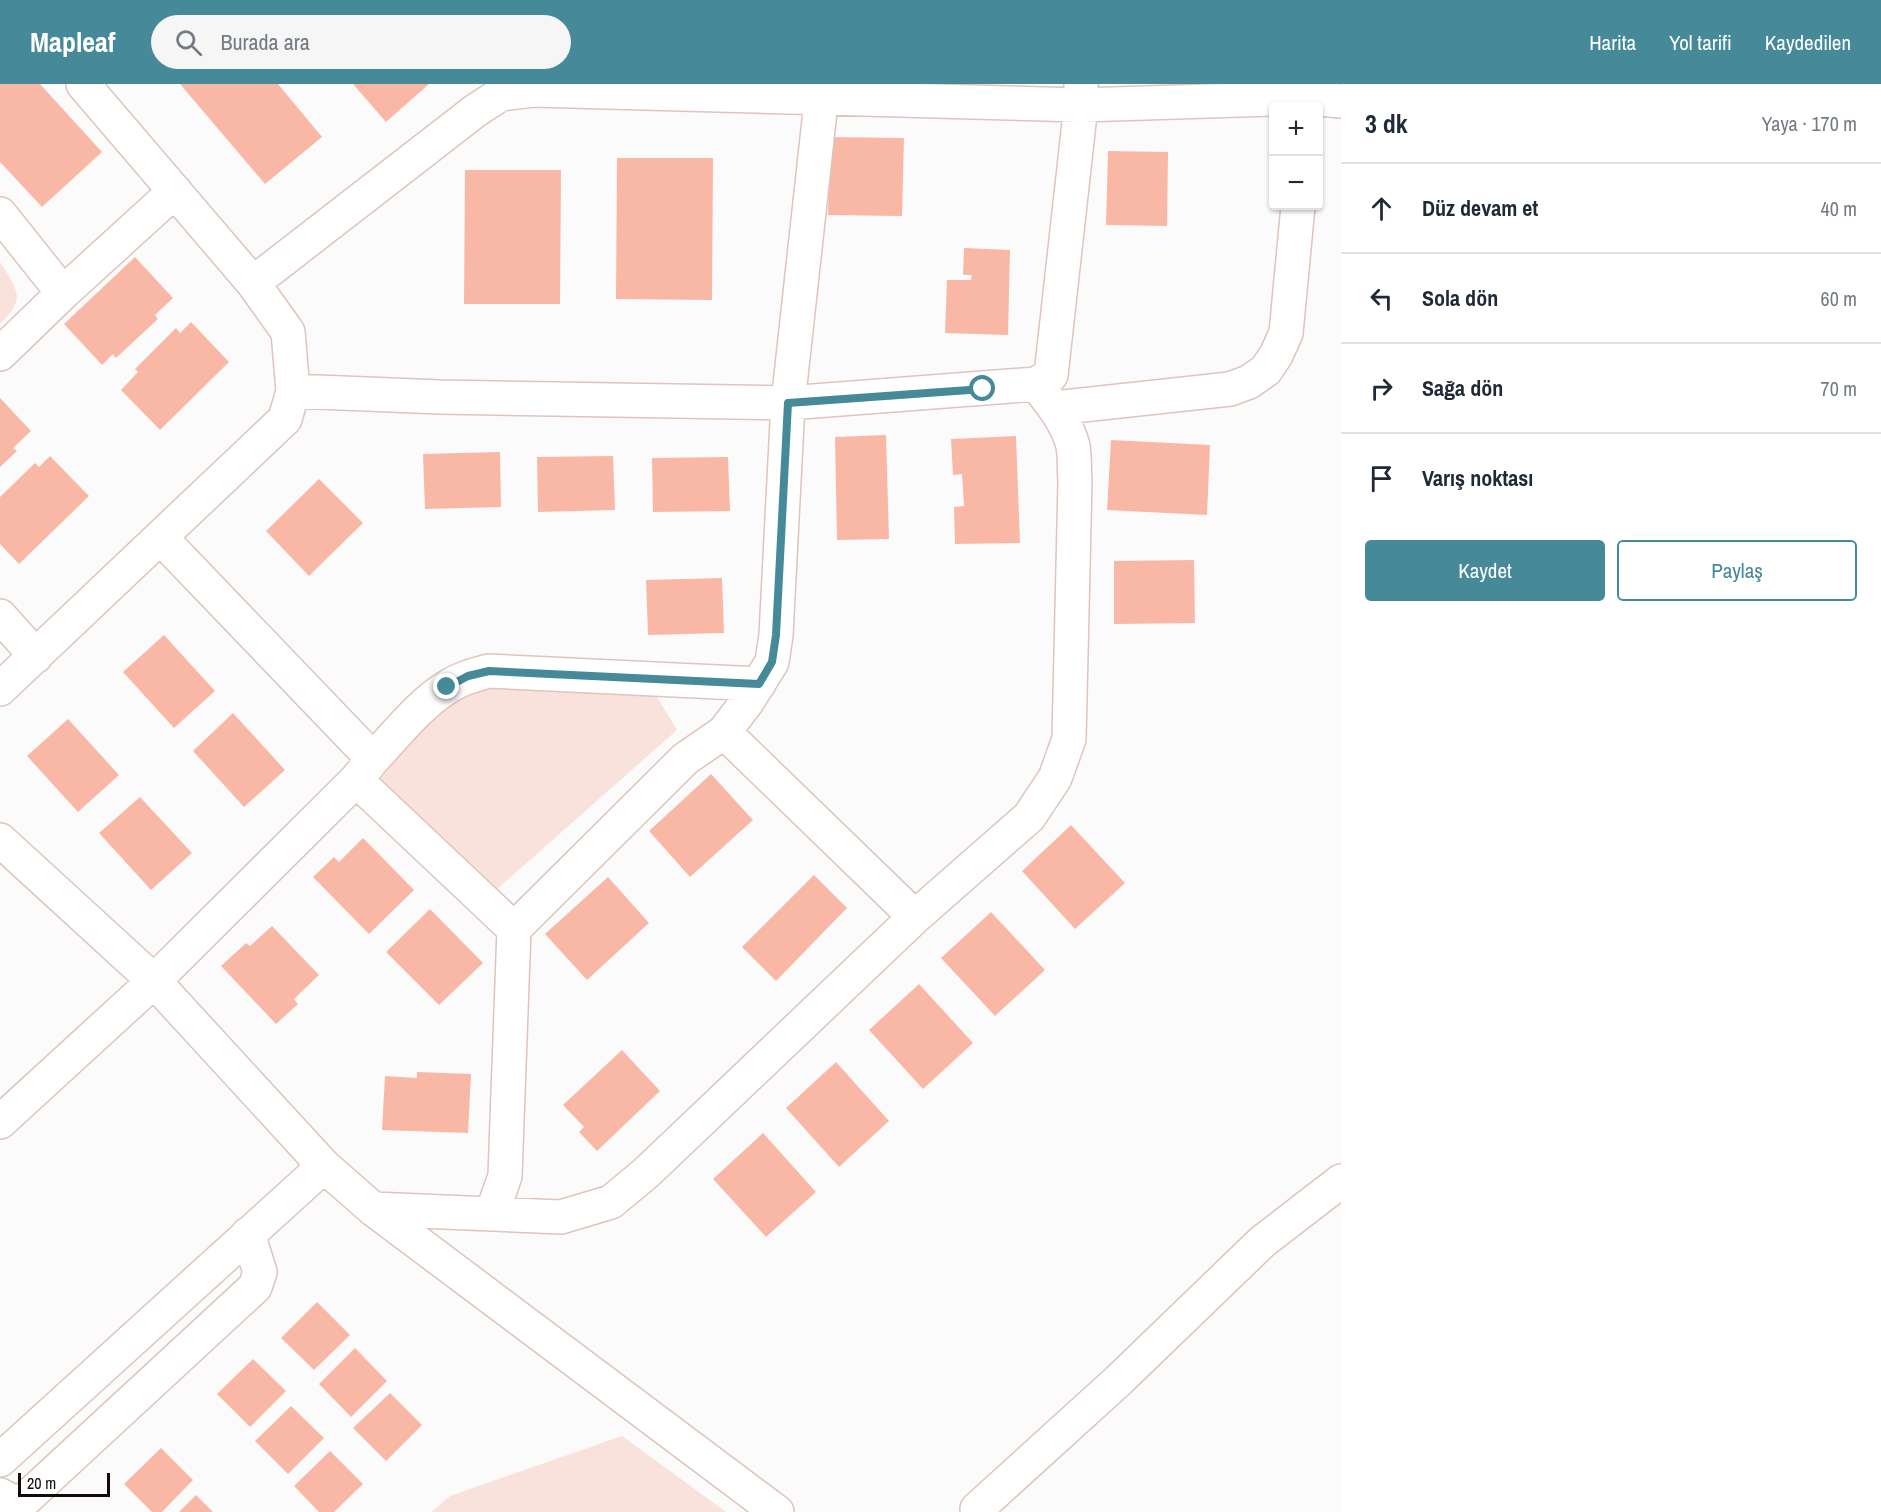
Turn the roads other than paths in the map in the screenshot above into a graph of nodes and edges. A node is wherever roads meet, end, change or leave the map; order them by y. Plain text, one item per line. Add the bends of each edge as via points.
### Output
1 (83, 84) edge
2 (511, 88) edge
3 (822, 90) edge
4 (1081, 94) edge
5 (1307, 96) edge
6 (1341, 101) edge
7 (175, 191) junction
8 (1298, 210) edge
9 (0, 214) edge
10 (254, 283) junction
11 (63, 293) junction
12 (0, 354) edge
13 (293, 391) junction
14 (1046, 396) junction
15 (788, 403) junction
16 (161, 538) junction
17 (0, 616) edge
18 (36, 656) junction
19 (759, 684) junction
20 (0, 689) edge
21 (724, 732) junction
22 (364, 770) junction
23 (0, 840) edge
24 (915, 917) junction
25 (514, 929) junction
26 (154, 981) junction
27 (0, 1122) edge
28 (324, 1166) junction
29 (1341, 1181) edge
30 (373, 1209) junction
31 (492, 1213) junction
32 (248, 1234) junction
33 (0, 1460) edge
34 (0, 1495) edge
35 (977, 1509) dead end
36 (777, 1512) edge

1 - 7 street
2 - 3 street
2 - 10 street via 475,111
3 - 4 street
3 - 15 street
4 - 5 street
4 - 14 street
5 - 6 street
7 - 10 street
7 - 11 street
8 - 14 street via 1286,333 1266,370 1230,389
9 - 11 street
10 - 13 street via 288,332
11 - 12 street
13 - 15 street
13 - 16 street via 285,419
14 - 15 street
14 - 24 street via 1066,426 1073,447 1070,740 1055,778 1029,817
15 - 19 street via 776,635 772,662
16 - 18 street
16 - 22 street
17 - 18 street
18 - 20 street
19 - 21 street
19 - 22 street via 489,671 468,676 428,702
21 - 24 street
21 - 25 street via 685,759
22 - 25 street
22 - 26 street
23 - 26 street
24 - 31 street via 714,1110 611,1202 561,1217
25 - 31 street via 505,1176
26 - 27 street
26 - 28 street
28 - 30 street
28 - 32 street
29 - 35 street via 1262,1242
30 - 31 street
30 - 36 street
32 - 33 street
32 - 34 street via 260,1272 255,1287 19,1505

